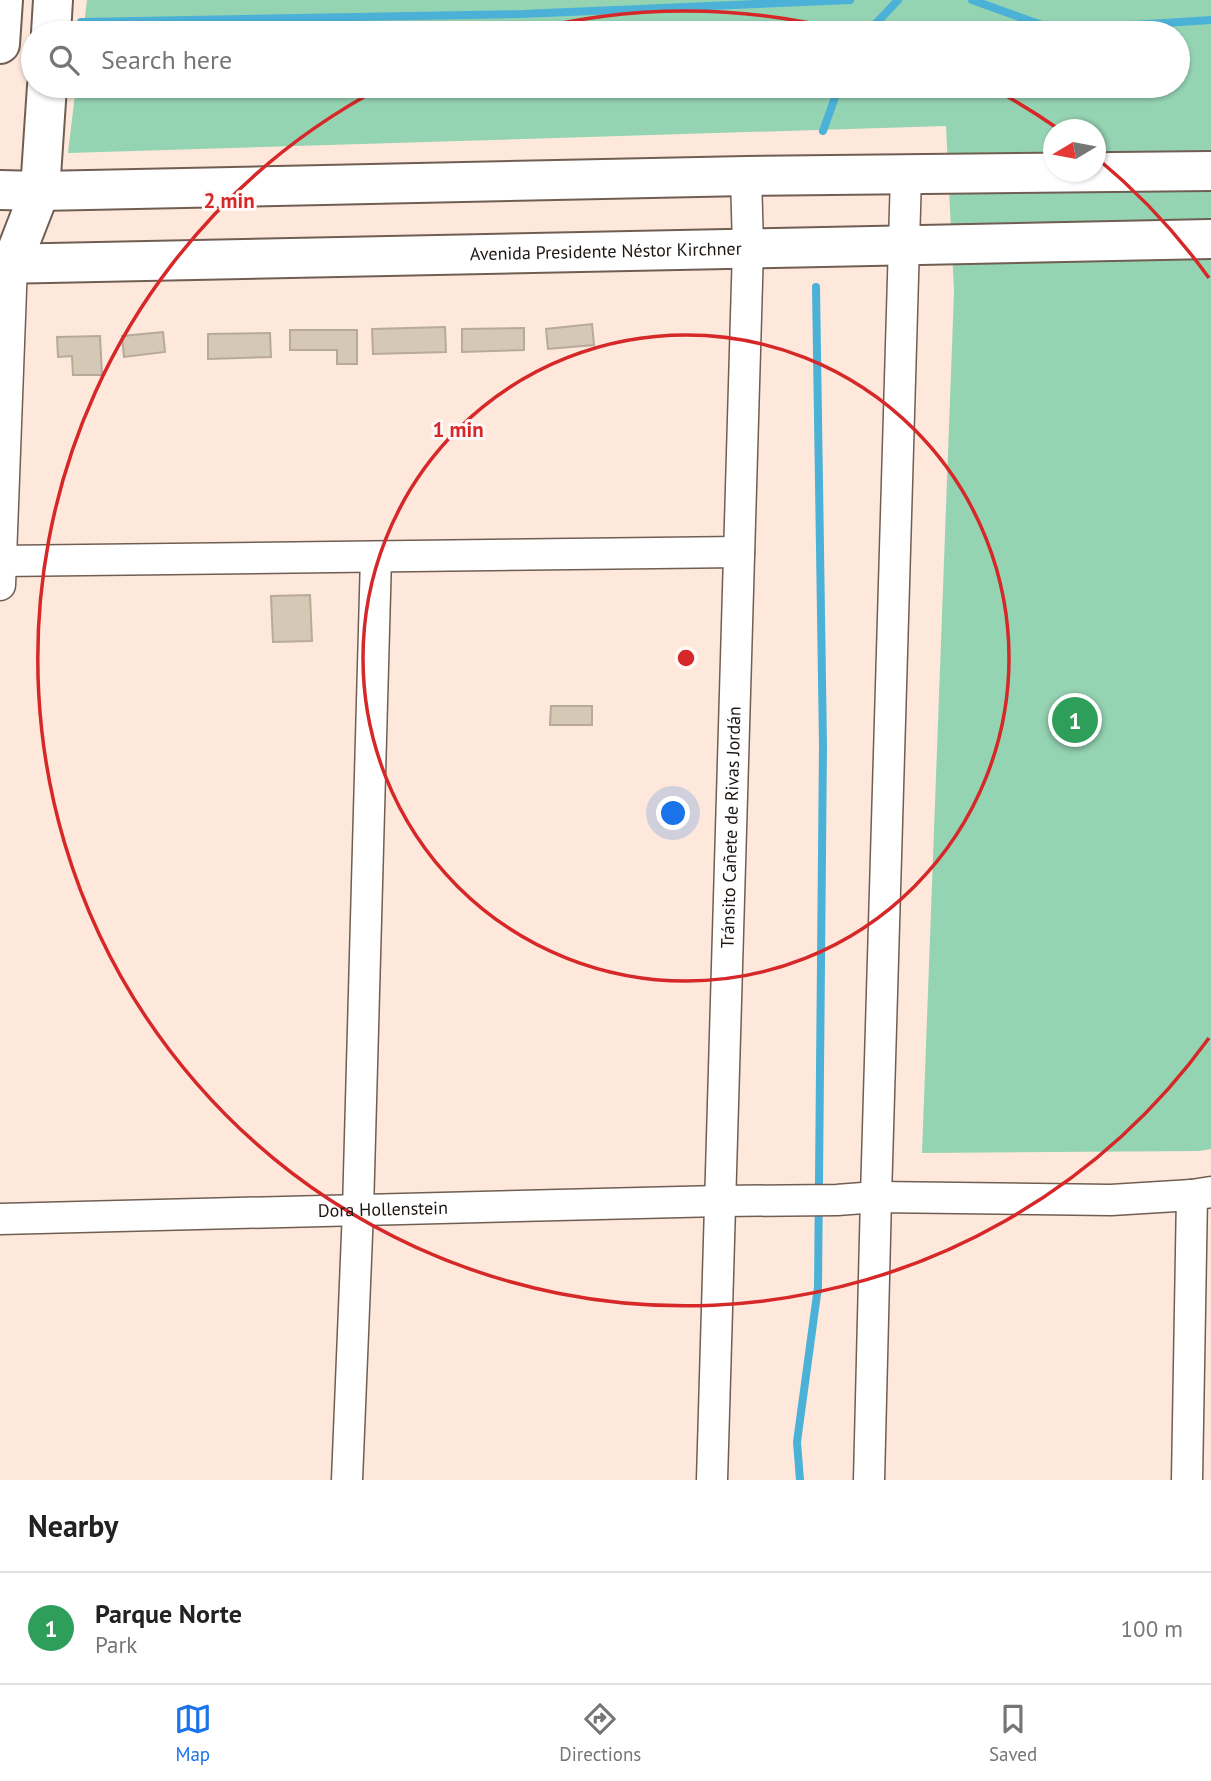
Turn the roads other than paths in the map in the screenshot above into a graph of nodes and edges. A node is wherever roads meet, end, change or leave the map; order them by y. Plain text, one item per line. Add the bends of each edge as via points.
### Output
1 (3, 0) edge
2 (53, 0) edge
3 (52, 21) edge
4 (0, 44) edge
5 (46, 98) edge
6 (1211, 171) edge
7 (906, 175) junction
8 (746, 176) junction
9 (0, 190) edge
10 (40, 191) junction
11 (0, 222) edge
12 (1211, 239) edge
13 (905, 244) junction
14 (748, 248) junction
15 (6, 264) edge
16 (739, 552) junction
17 (376, 557) junction
18 (0, 561) edge
19 (0, 585) edge
20 (1202, 1194) edge
21 (876, 1197) junction
22 (720, 1201) junction
23 (358, 1210) junction
24 (0, 1219) edge
25 (347, 1480) edge
26 (712, 1480) edge
27 (869, 1480) edge
28 (1187, 1480) edge

1 - 4 main road
2 - 3 main road
5 - 10 main road
6 - 7 main road
7 - 8 main road
7 - 13 street
8 - 10 main road
8 - 14 street, Tránsito Cañete de Rivas Jordán
9 - 10 main road
10 - 15 main road
11 - 15 main road
12 - 13 main road, Avenida Presidente Néstor Kirchner
13 - 14 main road, Avenida Presidente Néstor Kirchner
13 - 21 street
14 - 15 main road, Avenida Presidente Néstor Kirchner
14 - 16 street, Tránsito Cañete de Rivas Jordán
15 - 18 street
16 - 17 street
16 - 22 street, Tránsito Cañete de Rivas Jordán
17 - 18 street
17 - 23 street
18 - 19 street
20 - 21 street, Dora Hollenstein via 1111,1200
20 - 28 street
21 - 22 street, Dora Hollenstein
21 - 27 street
22 - 23 street, Dora Hollenstein
22 - 26 street, Tránsito Cañete de Rivas Jordán
23 - 24 street, Dora Hollenstein
23 - 25 street

